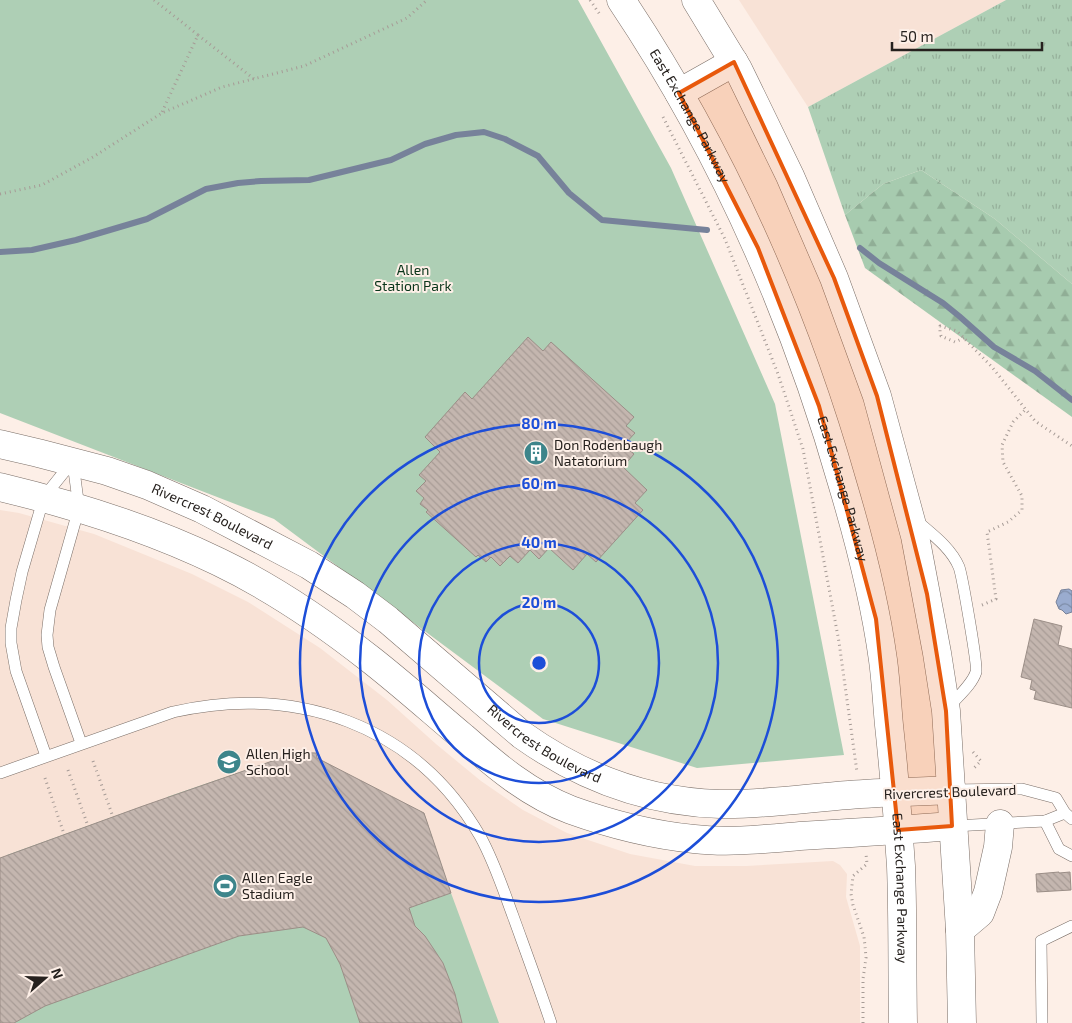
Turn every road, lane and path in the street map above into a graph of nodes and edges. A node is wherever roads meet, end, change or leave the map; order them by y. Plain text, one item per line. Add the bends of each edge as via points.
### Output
1 (154, 0) edge
2 (427, 0) edge
3 (590, 0) edge
4 (621, 0) edge
5 (696, 0) edge
6 (606, 23) dead end
7 (198, 35) junction
8 (734, 62) junction
9 (254, 79) junction
10 (669, 102) junction
11 (162, 112) junction
12 (0, 194) edge
13 (964, 338) junction
14 (1026, 409) junction
15 (0, 444) edge
16 (1072, 446) edge
17 (72, 462) junction
18 (0, 487) edge
19 (44, 497) junction
20 (79, 508) junction
21 (910, 515) junction
22 (980, 605) dead end
23 (492, 708) junction
24 (946, 711) junction
25 (466, 739) junction
26 (81, 743) junction
27 (972, 751) dead end
28 (46, 756) junction
29 (93, 761) dead end
30 (981, 761) dead end
31 (68, 770) dead end
32 (0, 773) edge
33 (858, 776) dead end
34 (45, 778) dead end
35 (952, 790) junction
36 (896, 793) junction
37 (1069, 816) edge
38 (113, 817) dead end
39 (1045, 821) junction
40 (1000, 824) junction
41 (88, 826) dead end
42 (952, 826) junction
43 (898, 830) junction
44 (64, 834) dead end
45 (866, 854) dead end
46 (1072, 856) edge
47 (1072, 926) edge
48 (960, 930) junction
49 (900, 1012) edge
50 (551, 1023) edge
51 (863, 1023) edge
52 (962, 1023) edge
53 (1042, 1023) edge

1 - 7 path
2 - 9 path via 407,18 304,66
3 - 6 path
4 - 10 main road, East Exchange Parkway via 638,25
5 - 8 main road
7 - 9 path
7 - 11 path
8 - 10 main road
8 - 21 main road via 790,176 834,278 877,396
9 - 11 path via 222,87
10 - 33 path via 778,374 804,450 840,642
10 - 36 main road, East Exchange Parkway via 732,190 819,406 857,537 876,620
11 - 12 path via 93,157 42,185
13 - 13 path via 957,331 940,326 941,336 955,342
13 - 14 path
14 - 16 path via 1035,421
14 - 22 path via 1012,422 1002,445 1003,462 1022,496 1022,510 1008,522 987,532 996,599
15 - 17 main road, Rivercrest Boulevard
17 - 19 lane
17 - 20 lane
17 - 23 main road, Rivercrest Boulevard via 186,501 310,564 388,620
18 - 19 main road, Rivercrest Boulevard
19 - 20 main road, Rivercrest Boulevard
19 - 28 lane via 16,600 11,643 16,671
20 - 25 main road, Rivercrest Boulevard via 168,539 220,562 274,592 367,656
20 - 26 lane via 50,610 47,635 54,667
21 - 24 main road
21 - 24 lane via 950,552 959,568 972,636 977,671
23 - 25 main road
23 - 36 main road, Rivercrest Boulevard via 535,744 582,771 665,798 722,804
24 - 35 main road
25 - 43 main road, Rivercrest Boulevard via 523,786 547,799 594,818 644,831 697,839 732,840
26 - 28 lane
26 - 50 lane via 173,712 203,706 246,704 309,709 356,724 387,740 412,757 440,784 479,835 497,872
27 - 30 path
28 - 32 lane
29 - 38 path
31 - 41 path
34 - 44 path
35 - 36 main road, Rivercrest Boulevard
35 - 37 lane, Rivercrest Boulevard via 1022,789 1056,798
35 - 42 main road
36 - 43 main road, East Exchange Parkway
37 - 39 lane, Rivercrest Boulevard
39 - 40 lane, Rivercrest Boulevard
39 - 46 lane via 1059,850
40 - 42 lane, Rivercrest Boulevard
40 - 48 main road via 988,892 980,912
42 - 43 main road, Rivercrest Boulevard
42 - 48 main road
43 - 49 main road, East Exchange Parkway via 901,868
45 - 51 path via 867,864 854,876 851,894 865,946
47 - 53 lane via 1041,942
48 - 52 main road

